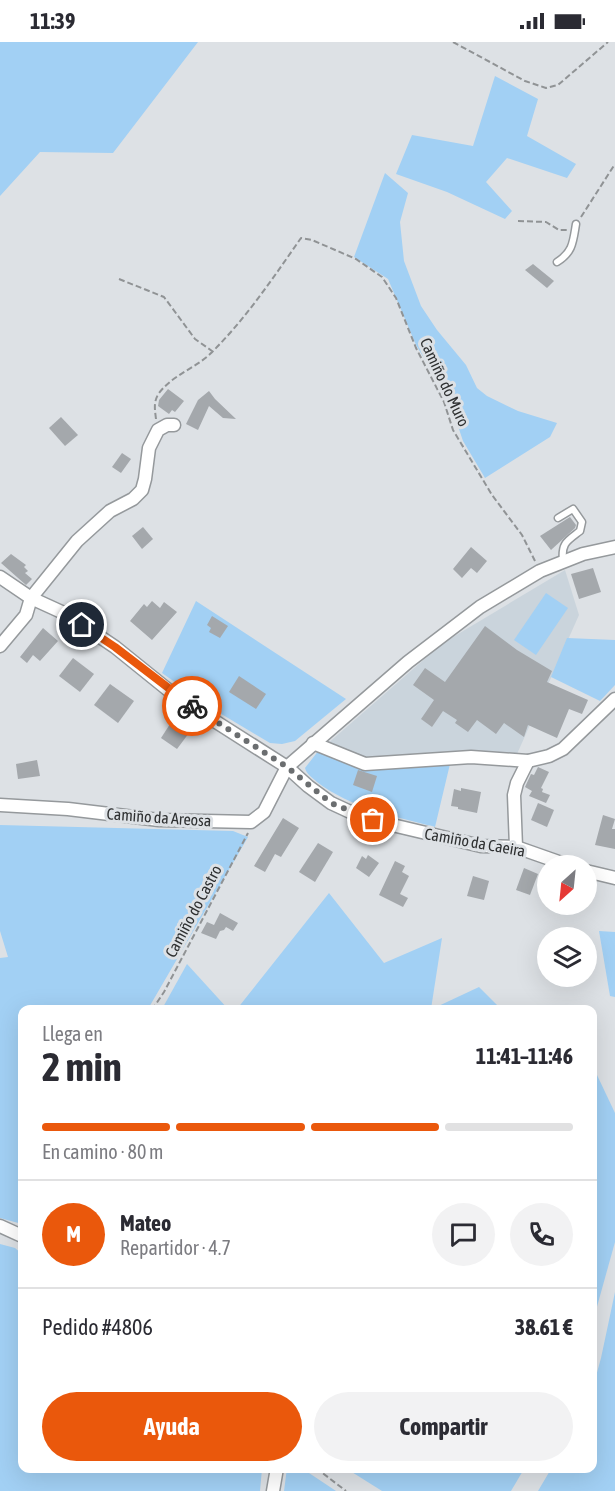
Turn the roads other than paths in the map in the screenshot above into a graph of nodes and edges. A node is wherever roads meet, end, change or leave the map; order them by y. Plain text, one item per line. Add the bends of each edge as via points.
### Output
1 (576, 224) road end
2 (557, 262) dead end
3 (174, 425) dead end
4 (558, 519) dead end
5 (615, 547) edge
6 (564, 562) junction
7 (0, 577) edge
8 (31, 598) junction
9 (0, 646) edge
10 (615, 699) edge
11 (313, 744) junction
12 (528, 761) junction
13 (287, 767) junction
14 (0, 806) edge
15 (516, 847) junction
16 (539, 855) edge
17 (597, 874) edge
18 (615, 878) edge
19 (0, 1226) edge
20 (18, 1234) edge
21 (275, 1473) edge
22 (273, 1491) edge

1 - 2 lane via 572,247
3 - 8 street via 158,430 148,448 142,490 77,541
4 - 6 lane via 573,509 582,522 580,531 562,550
5 - 6 street
6 - 11 street via 540,571 480,606
7 - 8 street, Camiño da Caeira
8 - 9 street via 26,615
8 - 13 street, Camiño da Caeira via 66,614 177,697
10 - 12 street via 563,749
11 - 12 street via 365,764 471,757
11 - 13 street
12 - 15 street via 514,795
13 - 14 street, Camiño da Areosa via 264,812 251,822 159,820
13 - 15 street, Camiño da Caeira via 331,803 359,816 481,846
15 - 16 street, Camiño da Caeira
17 - 18 street
19 - 20 street
21 - 22 street

